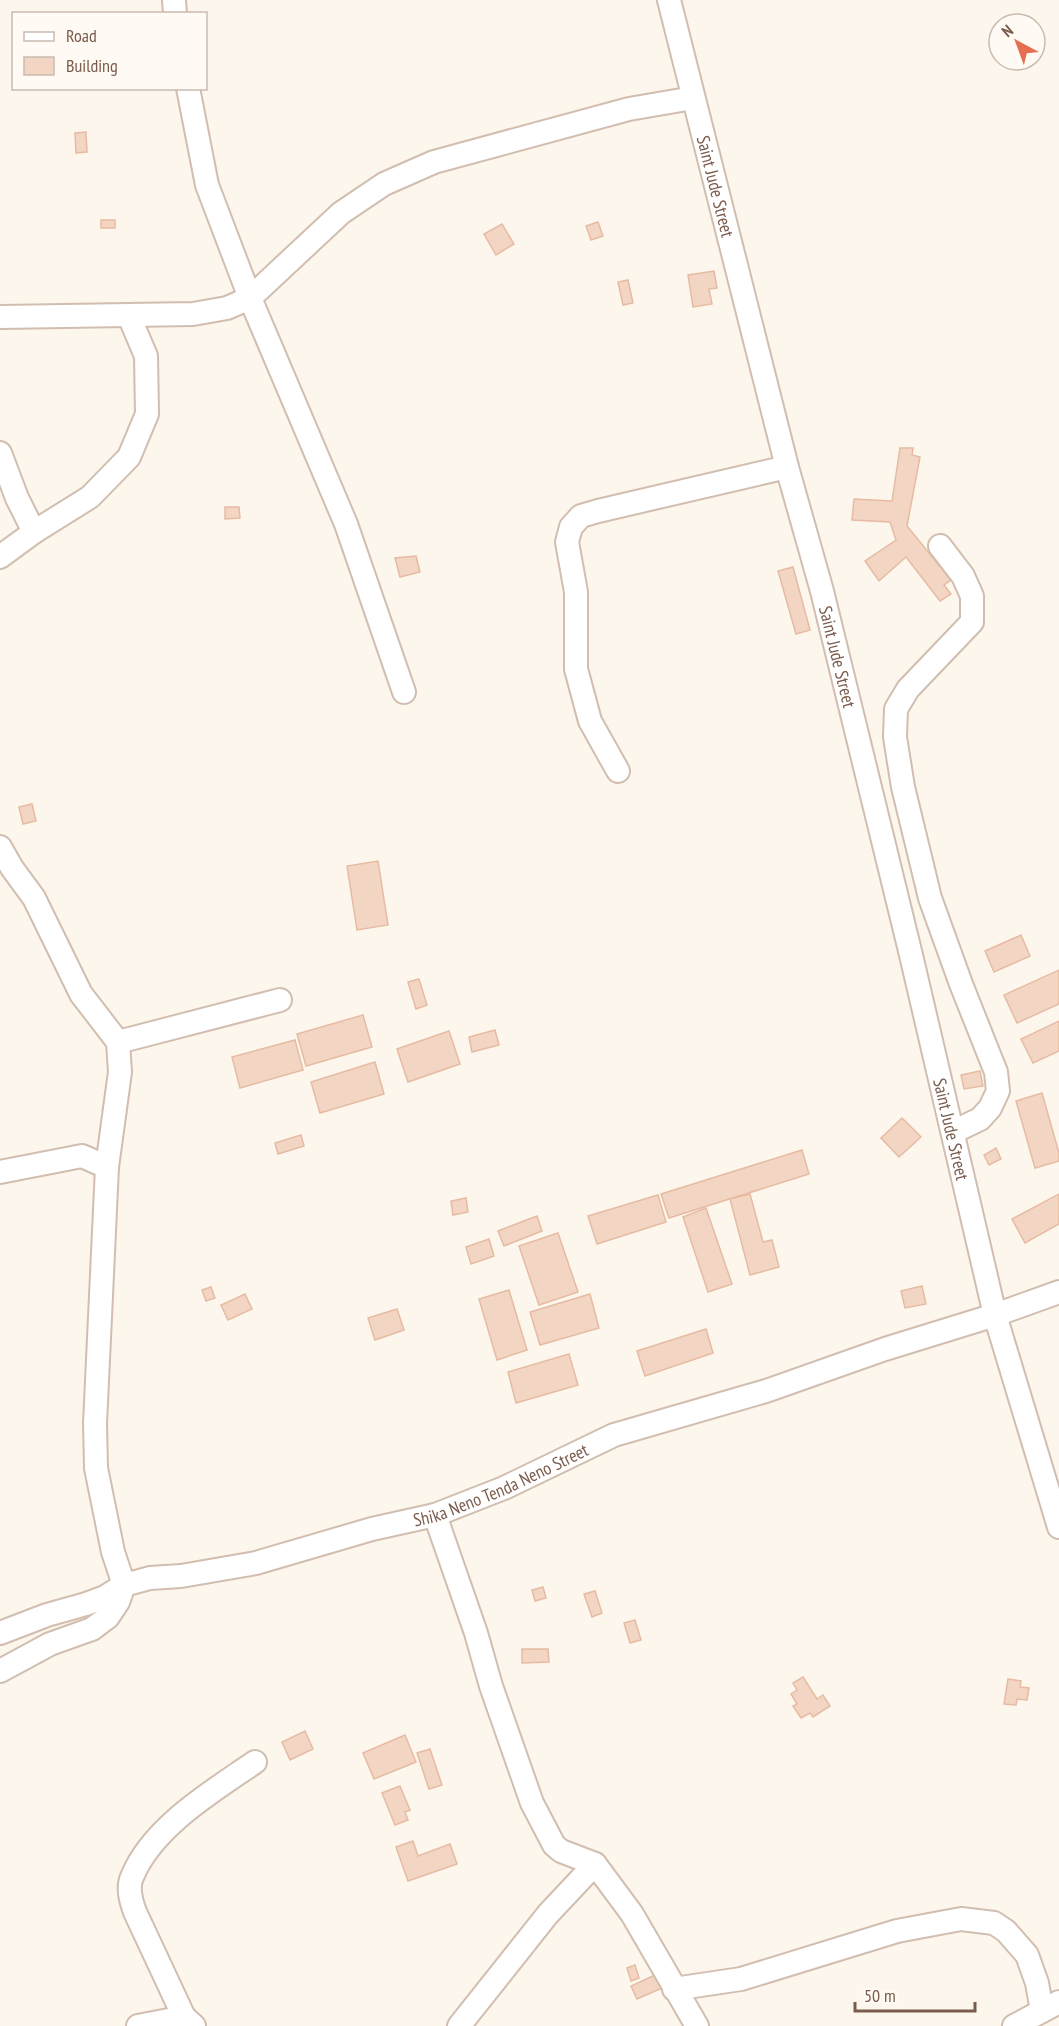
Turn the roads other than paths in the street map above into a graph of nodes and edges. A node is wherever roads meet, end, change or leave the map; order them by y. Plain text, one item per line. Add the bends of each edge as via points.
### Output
1 (669, 0) edge
2 (188, 90) edge
3 (693, 98) junction
4 (250, 298) junction
5 (129, 316) junction
6 (0, 317) edge
7 (0, 453) edge
8 (787, 467) junction
9 (34, 532) junction
10 (940, 546) dead end
11 (0, 557) edge
12 (404, 692) dead end
13 (618, 771) dead end
14 (0, 847) edge
15 (280, 1000) dead end
16 (118, 1041) junction
17 (953, 1132) junction
18 (107, 1167) junction
19 (0, 1172) edge
20 (1059, 1292) edge
21 (995, 1315) junction
22 (435, 1515) junction
23 (1059, 1527) edge
24 (123, 1582) junction
25 (0, 1620) edge
26 (0, 1632) edge
27 (0, 1671) edge
28 (255, 1762) dead end
29 (596, 1864) junction
30 (674, 1989) junction
31 (1051, 2006) edge
32 (189, 2022) edge
33 (138, 2026) edge
34 (459, 2026) edge
35 (697, 2026) edge
36 (1014, 2026) edge

1 - 3 street, Saint Jude Street
2 - 4 street via 207,184
3 - 4 street via 629,109 434,162 384,184 341,213
3 - 8 street, Saint Jude Street
4 - 5 street via 227,308 193,314
4 - 12 street via 346,524
5 - 6 street
5 - 9 street via 146,356 147,414 129,457 90,497
7 - 9 street
8 - 13 street via 598,511 581,516 571,527 567,542 576,592 576,669 590,722
8 - 17 street, Saint Jude Street via 822,591
9 - 11 street
10 - 17 street via 963,576 972,596 972,622 908,689 896,710 895,737 930,898 996,1072 998,1091 990,1108 980,1119
14 - 16 street via 34,898 81,994
15 - 16 street
16 - 18 street via 120,1072
17 - 21 street, Saint Jude Street
18 - 19 street via 82,1156
18 - 24 street via 94,1424 96,1468
20 - 21 street, Shika Neno Tenda Neno Street
21 - 22 street, Shika Neno Tenda Neno Street via 885,1348 766,1391 614,1436 504,1488
21 - 23 street, Saint Jude Street
22 - 24 street, Shika Neno Tenda Neno Street via 256,1563
22 - 29 street via 532,1803 554,1845
24 - 25 street
24 - 26 street, Shika Neno Tenda Neno Street via 105,1597
24 - 27 street via 118,1602 108,1617 92,1629 50,1644
28 - 32 street via 186,1809 148,1849 132,1878 130,1895 135,1912
29 - 30 street via 632,1914
29 - 34 street via 548,1914
30 - 31 street via 741,1979 897,1931 961,1919 994,1923 1006,1931 1027,1955
30 - 35 street
31 - 36 street
32 - 33 street

